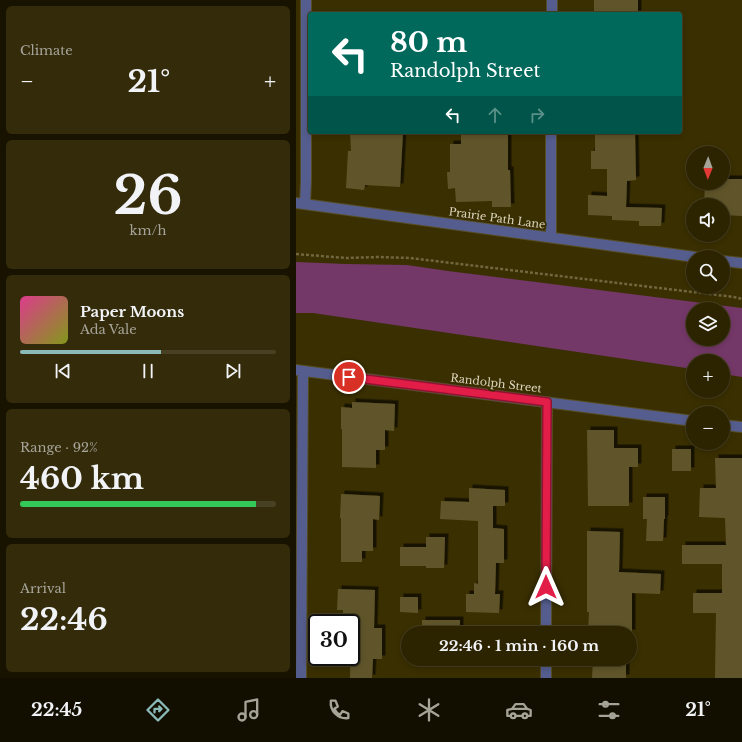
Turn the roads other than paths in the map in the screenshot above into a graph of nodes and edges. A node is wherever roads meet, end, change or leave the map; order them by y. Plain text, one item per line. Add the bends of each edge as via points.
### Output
1 (306, 0) edge
2 (552, 0) edge
3 (552, 12) edge
4 (552, 134) edge
5 (300, 203) edge
6 (551, 238) junction
7 (686, 256) edge
8 (730, 262) edge
9 (742, 263) edge
10 (300, 370) edge
11 (547, 402) junction
12 (686, 420) edge
13 (730, 426) edge
14 (742, 427) edge
15 (546, 626) edge
16 (546, 666) edge
17 (302, 678) edge
18 (546, 678) edge

1 - 5 street via 306,182
2 - 3 street
4 - 6 street
5 - 6 street, Prairie Path Lane
6 - 7 street, Prairie Path Lane
8 - 9 street
10 - 11 street, Randolph Street
10 - 17 street
11 - 12 street, Randolph Street
11 - 15 street
13 - 14 street
16 - 18 street

